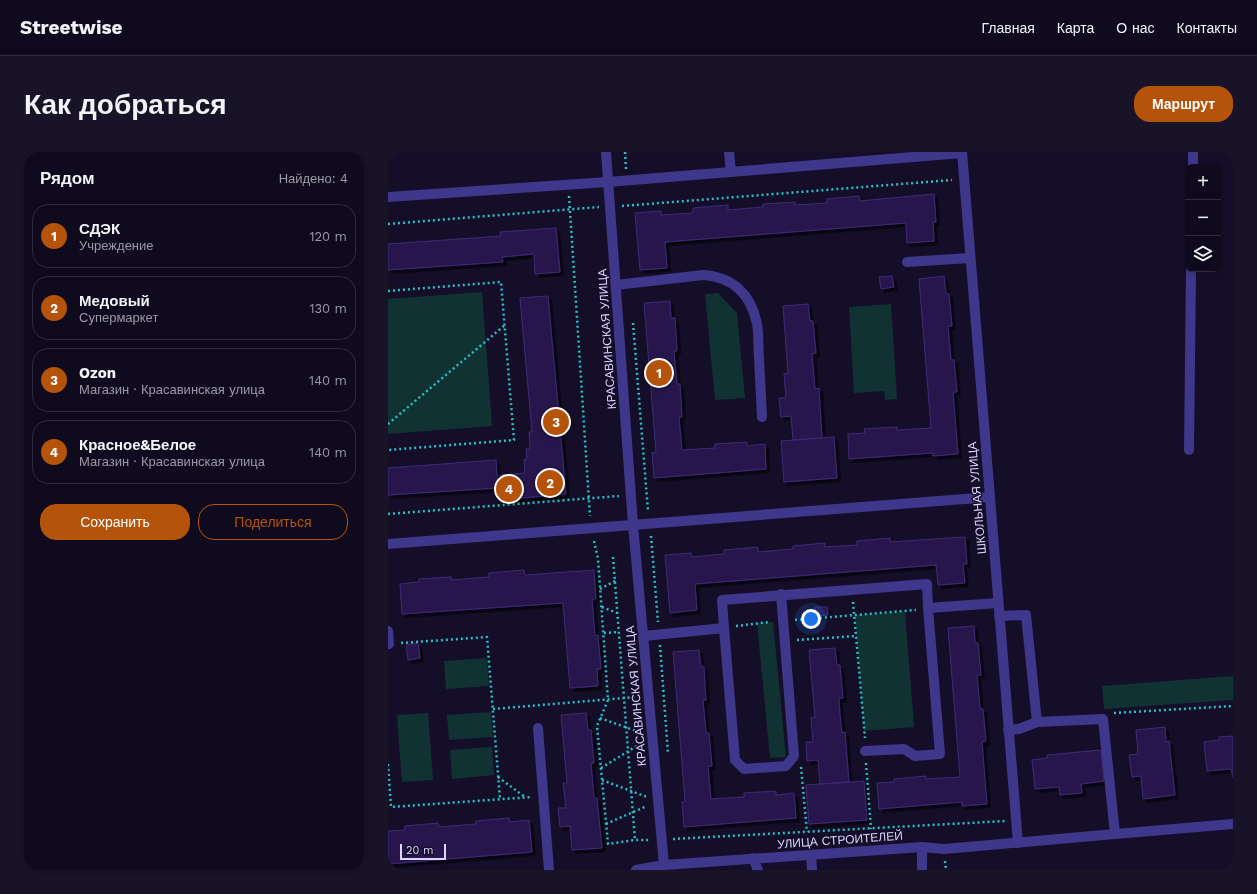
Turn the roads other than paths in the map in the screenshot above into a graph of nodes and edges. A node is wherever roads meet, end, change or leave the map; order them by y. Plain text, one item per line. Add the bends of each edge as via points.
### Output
1 (606, 152) edge
2 (729, 152) edge
3 (1193, 152) edge
4 (962, 153) edge
5 (1193, 164) edge
6 (731, 172) junction
7 (608, 182) junction
8 (388, 197) edge
9 (970, 258) junction
10 (906, 262) dead end
11 (1191, 272) edge
12 (616, 285) junction
13 (762, 417) dead end
14 (1189, 450) dead end
15 (990, 497) junction
16 (633, 525) junction
17 (388, 544) edge
18 (781, 594) junction
19 (998, 603) junction
20 (928, 608) junction
21 (999, 616) junction
22 (724, 628) junction
23 (388, 631) edge
24 (644, 636) junction
25 (389, 644) road end
26 (1037, 722) junction
27 (538, 728) dead end
28 (1008, 730) junction
29 (865, 751) road end
30 (1233, 824) edge
31 (1115, 834) junction
32 (1018, 843) junction
33 (922, 847) junction
34 (811, 855) junction
35 (753, 858) junction
36 (664, 865) junction
37 (549, 870) edge
38 (636, 870) edge
39 (758, 870) edge
40 (812, 870) edge
41 (922, 870) edge

1 - 7 street, КРАСАВИНСКАЯ УЛИЦА
2 - 6 street
3 - 5 street
4 - 6 street
4 - 9 street, ШКОЛЬНАЯ УЛИЦА
6 - 7 street
7 - 8 street
7 - 12 street, КРАСАВИНСКАЯ УЛИЦА
9 - 10 street
9 - 15 street, ШКОЛЬНАЯ УЛИЦА
11 - 14 street
12 - 13 street via 703,274 732,283 745,294 757,325
12 - 16 street, КРАСАВИНСКАЯ УЛИЦА
15 - 16 street
15 - 19 street, ШКОЛЬНАЯ УЛИЦА
16 - 17 street
16 - 24 street, КРАСАВИНСКАЯ УЛИЦА
18 - 20 street via 927,584
18 - 22 street via 722,600
18 - 22 street via 794,756 786,766 744,770 735,760
19 - 20 street
19 - 21 street, ШКОЛЬНАЯ УЛИЦА
20 - 29 street via 940,754 915,756 904,749
21 - 26 street via 1026,615
21 - 28 street, ШКОЛЬНАЯ УЛИЦА
22 - 24 street
23 - 25 street
24 - 36 street, КРАСАВИНСКАЯ УЛИЦА
26 - 28 street
26 - 31 street via 1103,719
27 - 37 street
28 - 32 street, ШКОЛЬНАЯ УЛИЦА
30 - 31 street, УЛИЦА СТРОИТЕЛЕЙ
31 - 32 street, УЛИЦА СТРОИТЕЛЕЙ
32 - 33 street, УЛИЦА СТРОИТЕЛЕЙ via 944,849
33 - 34 street, УЛИЦА СТРОИТЕЛЕЙ
33 - 41 street
34 - 35 street, УЛИЦА СТРОИТЕЛЕЙ
34 - 40 street
35 - 36 street, УЛИЦА СТРОИТЕЛЕЙ
35 - 39 street
36 - 38 street, УЛИЦА СТРОИТЕЛЕЙ

